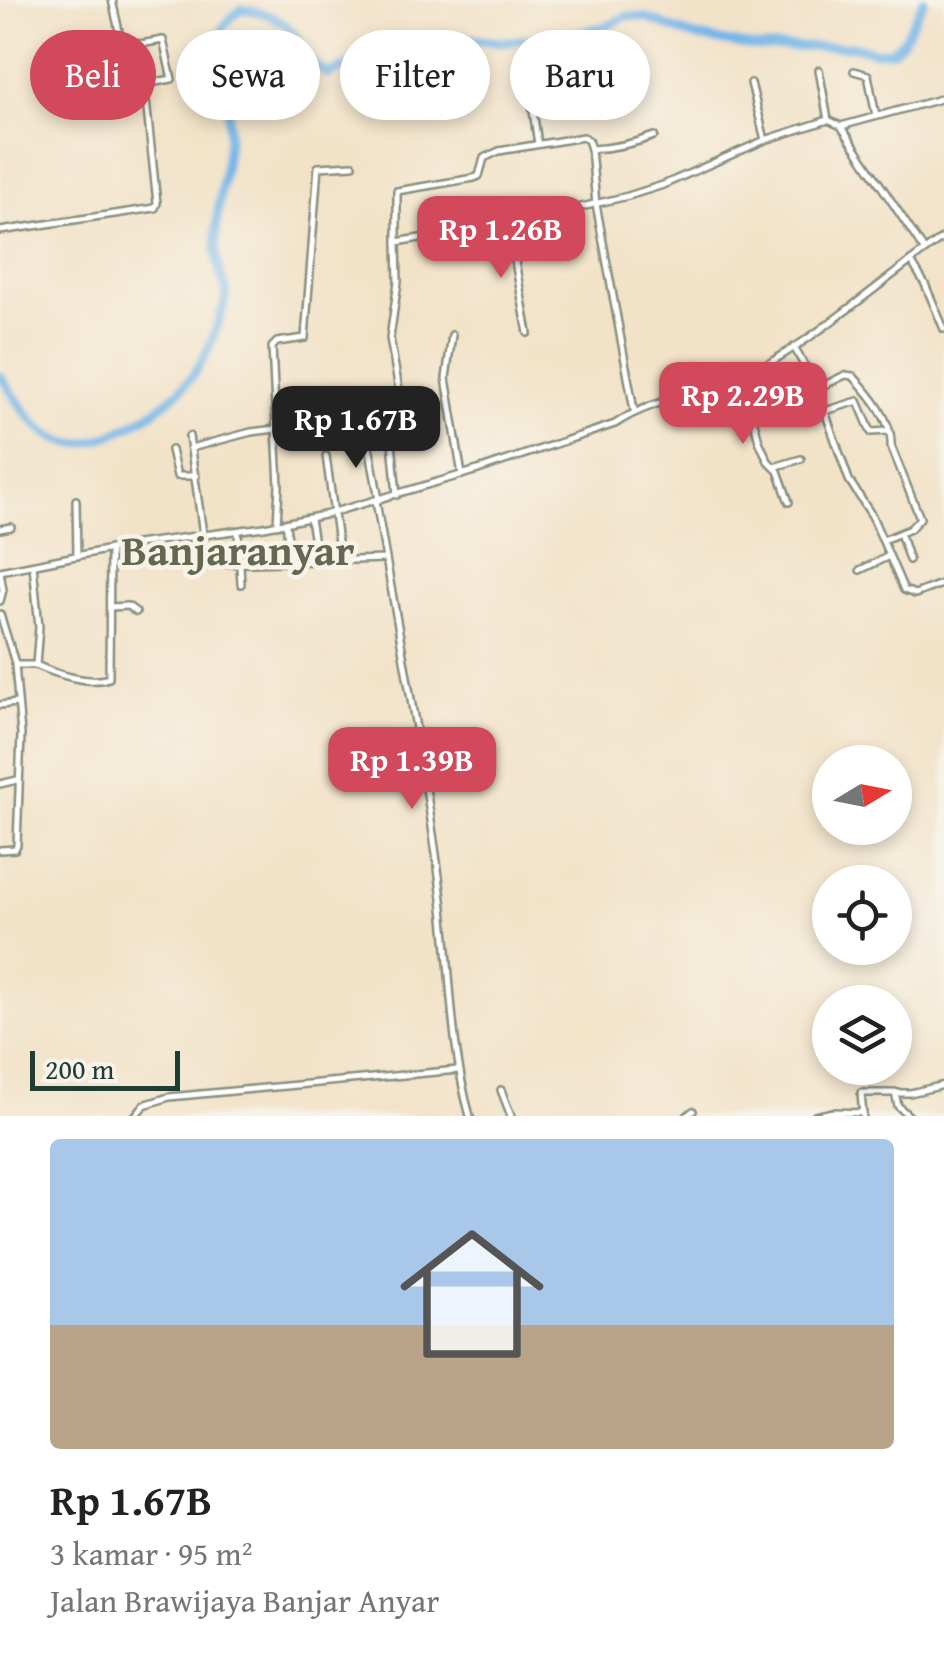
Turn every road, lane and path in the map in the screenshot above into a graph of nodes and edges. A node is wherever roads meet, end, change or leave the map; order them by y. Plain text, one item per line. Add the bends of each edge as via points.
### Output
1 (112, 0) edge
2 (119, 30) edge
3 (156, 41) edge
4 (819, 70) dead end
5 (854, 71) dead end
6 (156, 82) edge
7 (751, 83) dead end
8 (944, 98) edge
9 (876, 117) junction
10 (149, 120) edge
11 (534, 120) edge
12 (828, 120) junction
13 (841, 126) junction
14 (654, 136) dead end
15 (765, 140) junction
16 (538, 144) junction
17 (591, 150) junction
18 (353, 165) dead end
19 (596, 204) junction
20 (508, 223) junction
21 (0, 231) edge
22 (944, 237) edge
23 (397, 242) junction
24 (924, 250) junction
25 (911, 261) junction
26 (942, 312) edge
27 (944, 328) edge
28 (528, 334) dead end
29 (452, 335) dead end
30 (794, 347) junction
31 (742, 376) junction
32 (818, 389) junction
33 (634, 410) junction
34 (825, 411) junction
35 (276, 429) junction
36 (889, 431) junction
37 (367, 435) dead end
38 (189, 436) dead end
39 (191, 448) junction
40 (171, 450) dead end
41 (326, 456) dead end
42 (801, 458) dead end
43 (774, 467) junction
44 (462, 474) junction
45 (196, 476) junction
46 (398, 495) junction
47 (76, 500) dead end
48 (377, 500) junction
49 (789, 502) dead end
50 (333, 513) junction
51 (310, 519) junction
52 (286, 524) junction
53 (277, 526) junction
54 (11, 527) dead end
55 (0, 530) edge
56 (238, 531) junction
57 (900, 533) junction
58 (204, 534) junction
59 (883, 540) junction
60 (110, 550) junction
61 (77, 556) junction
62 (889, 556) junction
63 (340, 558) junction
64 (386, 559) junction
65 (313, 560) junction
66 (910, 560) dead end
67 (291, 561) junction
68 (241, 563) junction
69 (221, 564) dead end
70 (32, 565) junction
71 (860, 570) dead end
72 (0, 572) edge
73 (944, 583) edge
74 (241, 584) dead end
75 (0, 602) edge
76 (110, 607) junction
77 (136, 612) dead end
78 (0, 614) edge
79 (15, 664) junction
80 (36, 665) junction
81 (17, 702) junction
82 (0, 705) edge
83 (18, 780) junction
84 (0, 784) edge
85 (0, 850) edge
86 (458, 1070) junction
87 (944, 1086) edge
88 (501, 1090) dead end
89 (895, 1092) junction
90 (863, 1114) edge
91 (135, 1116) edge
92 (470, 1116) edge
93 (511, 1116) edge
94 (814, 1116) edge
95 (909, 1116) edge

1 - 2 street
3 - 6 street via 164,40 172,78
4 - 12 street
5 - 9 street via 868,75
7 - 15 street
8 - 9 street
9 - 13 street
10 - 21 street via 155,208
11 - 16 street
12 - 13 street
12 - 15 street
13 - 24 street
14 - 17 street
15 - 19 street via 663,185
16 - 17 street via 584,138
16 - 23 street via 489,155 476,178 396,192
17 - 19 street
18 - 35 street via 326,165 316,173 305,338 272,346
19 - 20 street
19 - 33 street
20 - 23 street
20 - 28 street
22 - 24 street
23 - 46 street via 390,347 400,396 392,442
24 - 25 street
25 - 26 street
25 - 30 street
26 - 27 street
29 - 44 street via 446,378
30 - 31 street
30 - 32 street
31 - 33 street
31 - 43 street via 759,441
32 - 34 street
32 - 36 street via 853,376
33 - 44 street via 614,424
34 - 36 street via 858,401 870,431
34 - 59 street via 849,480
35 - 39 street
35 - 53 street
36 - 57 street via 920,513
37 - 48 street
38 - 39 street
39 - 45 street
40 - 45 street via 177,476
41 - 50 street
42 - 43 street
43 - 49 street
44 - 46 street
45 - 58 street
46 - 48 street
47 - 61 street
48 - 50 street
48 - 64 street
50 - 51 street
50 - 63 street
51 - 52 street
51 - 65 street
52 - 53 street
52 - 67 street
53 - 56 street
54 - 55 street
56 - 58 street
56 - 68 street
57 - 59 street
57 - 66 street
58 - 60 street
59 - 62 street
60 - 61 street
60 - 76 street
61 - 70 street
62 - 71 street
62 - 73 street via 910,594
63 - 64 street
63 - 65 street
64 - 86 street via 441,888
65 - 67 street
67 - 68 street
68 - 69 street
68 - 74 street
70 - 72 street
70 - 80 street
72 - 75 street
76 - 77 street
76 - 80 street via 107,680
78 - 79 street
79 - 80 street
79 - 81 street
81 - 82 street
81 - 83 street
83 - 84 street
83 - 85 street via 17,847
86 - 91 street via 169,1097 144,1105
86 - 92 street
87 - 89 street
88 - 93 street
89 - 90 street via 861,1093
89 - 95 street via 896,1104
90 - 94 street

